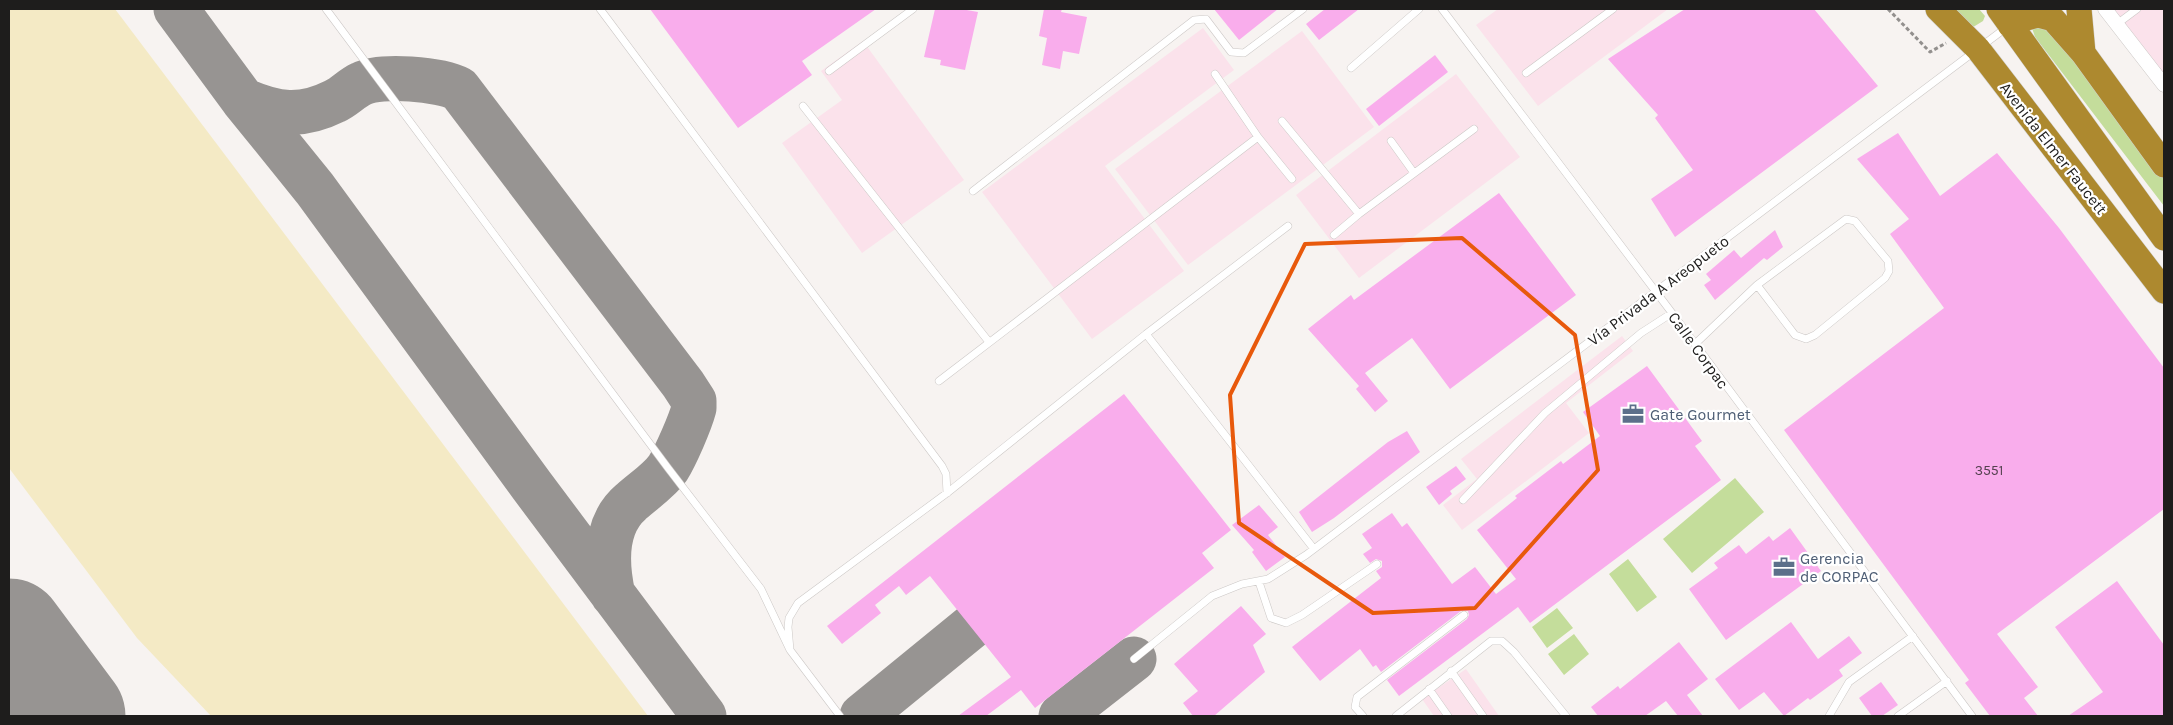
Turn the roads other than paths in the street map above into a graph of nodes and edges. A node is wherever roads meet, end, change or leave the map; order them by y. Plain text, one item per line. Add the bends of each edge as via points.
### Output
1 (326, 9) edge
2 (600, 9) edge
3 (914, 9) edge
4 (1303, 9) edge
5 (1419, 9) edge
6 (1442, 9) edge
7 (1612, 9) edge
8 (1938, 9) edge
9 (2079, 9) edge
10 (2105, 9) edge
11 (2137, 9) edge
12 (2004, 17) edge
13 (2117, 24) junction
14 (1978, 49) junction
15 (2082, 53) junction
16 (1351, 68) dead end
17 (829, 71) dead end
18 (1526, 73) dead end
19 (1215, 74) dead end
20 (2164, 85) edge
21 (803, 106) dead end
22 (1282, 121) dead end
23 (2136, 126) junction
24 (1474, 129) dead end
25 (2164, 132) edge
26 (1258, 137) junction
27 (1391, 141) dead end
28 (2164, 165) edge
29 (1414, 173) junction
30 (1292, 179) dead end
31 (973, 191) dead end
32 (1359, 214) junction
33 (1288, 226) dead end
34 (1334, 235) dead end
35 (2164, 238) edge
36 (2164, 248) edge
37 (2149, 270) junction
38 (1757, 285) junction
39 (1656, 291) junction
40 (2164, 291) edge
41 (1672, 313) junction
42 (1146, 334) junction
43 (989, 342) junction
44 (1695, 344) junction
45 (939, 381) dead end
46 (947, 493) junction
47 (1463, 500) dead end
48 (1314, 549) junction
49 (1377, 564) dead end
50 (1259, 582) junction
51 (1464, 615) dead end
52 (1913, 636) junction
53 (790, 650) junction
54 (1134, 658) dead end
55 (1451, 671) junction
56 (1947, 682) junction
57 (1429, 689) junction
58 (840, 716) edge
59 (1363, 716) edge
60 (1396, 716) edge
61 (1448, 716) edge
62 (1483, 716) edge
63 (1566, 716) edge
64 (1829, 716) edge
65 (1898, 716) edge
66 (1972, 716) edge

1 - 53 lane via 761,590
2 - 46 lane via 942,466
3 - 17 lane
4 - 31 lane via 1244,53 1231,52 1206,19 1194,20
5 - 16 lane
6 - 39 lane, Calle Corpac
7 - 18 lane
8 - 14 highway, Avenida Elmer Faucett
9 - 15 highway
10 - 13 street
11 - 13 lane
12 - 14 lane, Vía Privada A Areopueto
12 - 15 highway via 2023,19 2038,15 2053,19
12 - 35 highway, Avenida Elmer Faucett
13 - 20 street
14 - 37 highway, Avenida Elmer Faucett
14 - 39 lane, Vía Privada A Areopueto
15 - 23 highway
19 - 26 lane
21 - 43 lane
22 - 32 lane
23 - 25 highway
23 - 28 highway
24 - 29 lane
26 - 30 lane
26 - 43 lane
27 - 29 lane
29 - 32 lane
32 - 34 lane
33 - 42 lane
36 - 37 highway
37 - 40 highway, Avenida Elmer Faucett
38 - 38 lane via 1846,219 1855,221 1888,261 1889,271 1885,278 1806,339 1795,335
38 - 44 lane
39 - 41 lane, Calle Corpac
39 - 48 lane, Vía Privada A Areopueto
41 - 44 lane, Calle Corpac
41 - 47 lane via 1641,334 1545,413
42 - 46 lane
42 - 48 lane
43 - 45 lane
44 - 52 lane, Calle Corpac
46 - 53 lane via 798,603 789,618
48 - 50 lane, Vía Privada A Areopueto via 1276,575
49 - 50 lane via 1286,623 1271,618
50 - 54 lane, Vía Privada A Areopueto via 1242,584 1212,596
51 - 59 lane via 1357,697 1355,707
52 - 56 lane, Calle Corpac
52 - 64 lane via 1849,682
53 - 58 lane
55 - 57 lane
55 - 62 lane
55 - 63 lane via 1491,641 1502,641
56 - 65 lane
56 - 66 lane, Calle Corpac
57 - 60 lane
57 - 61 lane

